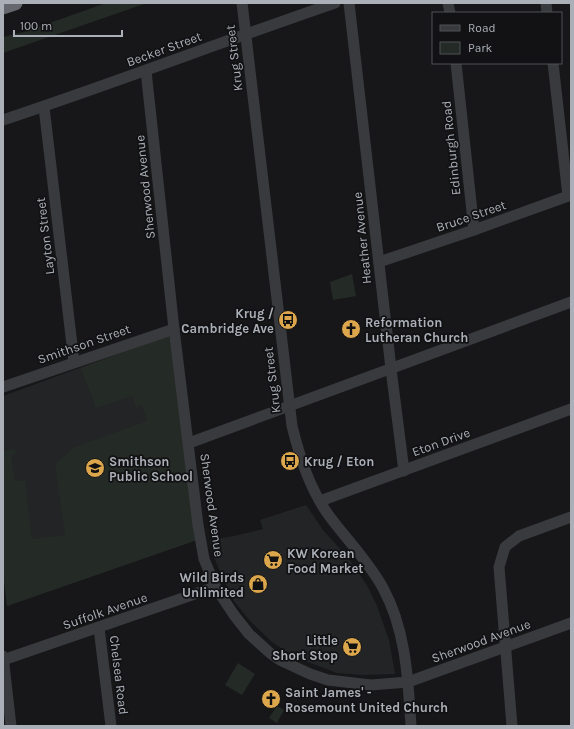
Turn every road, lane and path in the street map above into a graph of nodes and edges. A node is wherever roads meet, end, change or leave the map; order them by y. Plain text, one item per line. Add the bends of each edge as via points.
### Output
1 (15, 3) edge
2 (242, 3) edge
3 (335, 3) edge
4 (350, 3) edge
5 (3, 7) edge
6 (245, 34) junction
7 (456, 64) edge
8 (553, 64) edge
9 (146, 71) junction
10 (44, 107) junction
11 (3, 120) edge
12 (570, 195) edge
13 (474, 230) junction
14 (379, 262) junction
15 (571, 302) edge
16 (174, 329) junction
17 (74, 362) junction
18 (391, 368) junction
19 (3, 386) edge
20 (289, 406) junction
21 (571, 409) edge
22 (189, 442) junction
23 (404, 471) junction
24 (320, 501) junction
25 (571, 517) edge
26 (216, 587) junction
27 (571, 623) edge
28 (99, 628) junction
29 (506, 646) junction
30 (3, 656) edge
31 (3, 660) edge
32 (408, 682) junction
33 (11, 726) edge
34 (112, 726) edge
35 (411, 726) edge
36 (512, 726) edge

1 - 5 highway
2 - 6 street, Krug Street
3 - 6 street, Becker Street
4 - 14 street, Heather Avenue
6 - 9 street, Becker Street
6 - 20 street, Krug Street
7 - 13 street, Edinburgh Road
8 - 12 street
9 - 10 street, Becker Street
9 - 16 street, Sherwood Avenue
10 - 11 street, Becker Street
10 - 17 street, Layton Street
12 - 13 street, Bruce Street
13 - 14 street, Bruce Street
14 - 18 street, Heather Avenue
15 - 18 street
16 - 17 street, Smithson Street
16 - 22 street, Sherwood Avenue
17 - 19 street, Smithson Street
18 - 20 street
18 - 23 street, Heather Avenue
20 - 22 street
20 - 24 street, Krug Street via 299,457
21 - 23 street, Eton Drive
22 - 26 street, Sherwood Avenue via 204,559
23 - 24 street, Eton Drive
24 - 32 street, Krug Street via 369,564 384,589 403,643
25 - 29 street via 519,536 504,547 499,566
26 - 28 street, Suffolk Avenue
26 - 32 street, Sherwood Avenue via 249,634 280,660 328,680 371,685
27 - 29 street, Sherwood Avenue
28 - 31 street, Suffolk Avenue
28 - 34 street, Chelsea Road
29 - 32 street, Sherwood Avenue
29 - 36 street
30 - 31 street
31 - 33 street
32 - 35 street, Krug Street

